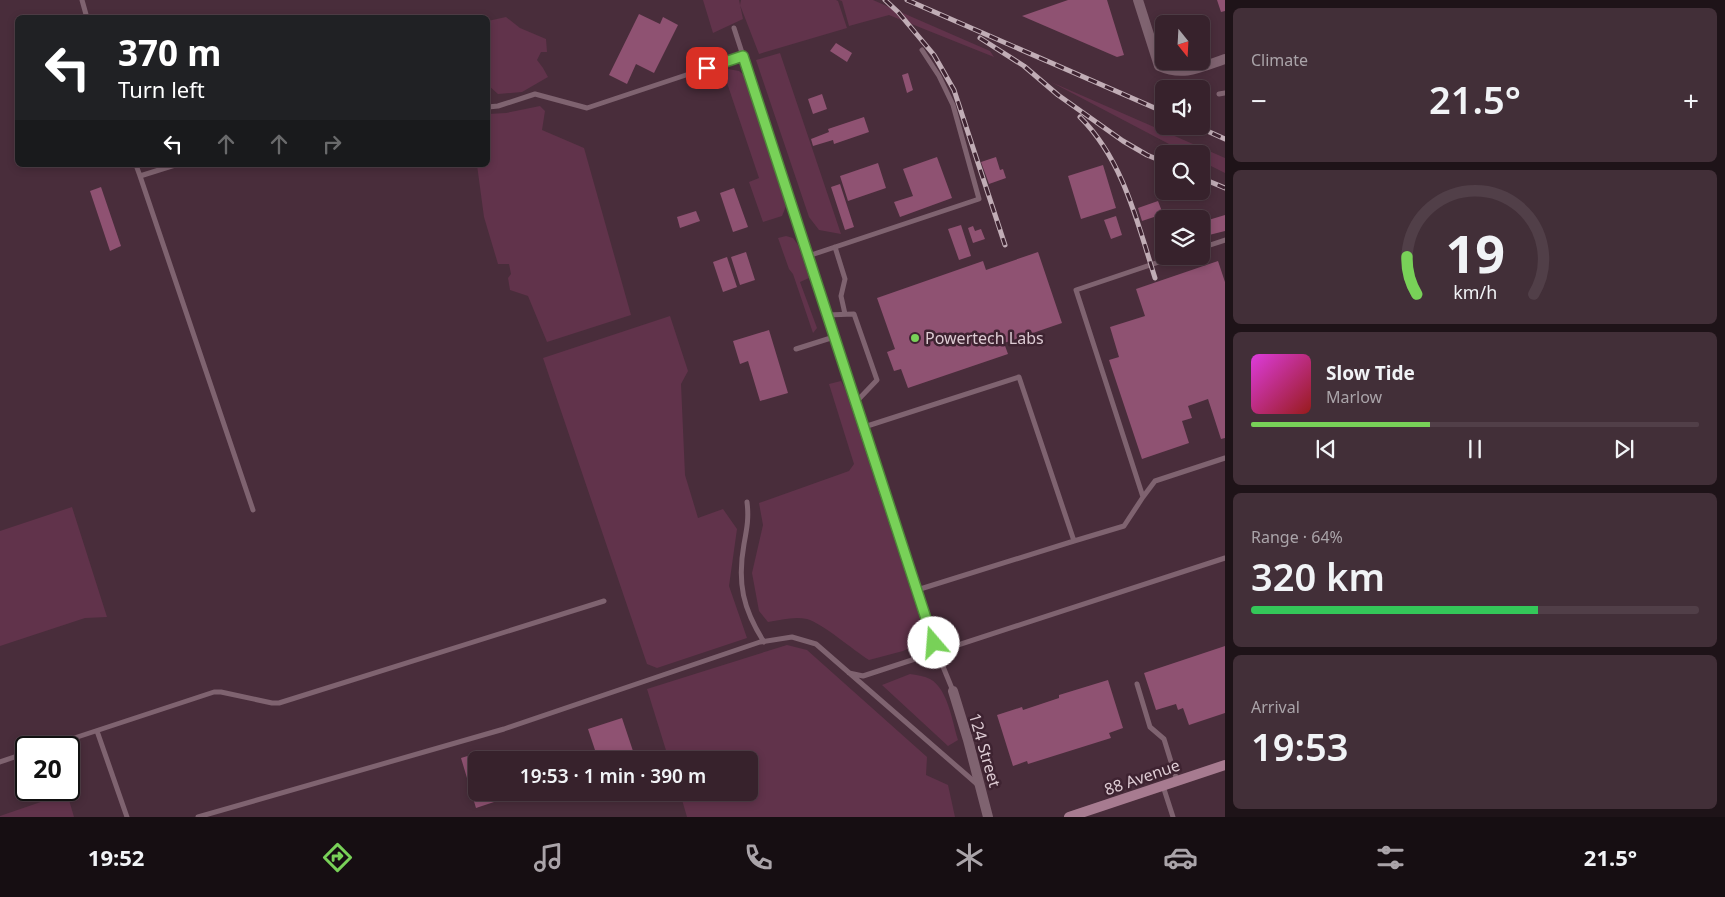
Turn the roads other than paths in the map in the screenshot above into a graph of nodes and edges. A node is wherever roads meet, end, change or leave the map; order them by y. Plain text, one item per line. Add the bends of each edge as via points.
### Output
1 (82, 0) edge
2 (1138, 0) edge
3 (86, 15) edge
4 (734, 28) dead end
5 (922, 50) dead end
6 (743, 56) junction
7 (1225, 59) edge
8 (490, 107) edge
9 (137, 167) edge
10 (169, 167) edge
11 (140, 176) junction
12 (1225, 240) edge
13 (1210, 245) edge
14 (835, 247) junction
15 (808, 256) junction
16 (1155, 263) edge
17 (845, 314) junction
18 (827, 315) junction
19 (834, 337) junction
20 (796, 349) dead end
21 (856, 402) junction
22 (864, 426) junction
23 (1225, 458) edge
24 (1143, 497) junction
25 (747, 502) dead end
26 (253, 510) dead end
27 (1074, 541) junction
28 (1225, 558) edge
29 (917, 590) junction
30 (604, 601) dead end
31 (764, 642) junction
32 (937, 652) junction
33 (848, 673) junction
34 (1137, 684) dead end
35 (953, 691) joint
36 (96, 731) junction
37 (80, 736) edge
38 (15, 757) edge
39 (0, 762) edge
40 (1225, 765) edge
41 (1177, 781) junction
42 (1162, 786) junction
43 (981, 788) junction
44 (127, 817) edge
45 (198, 817) edge
46 (988, 817) edge
47 (1069, 817) edge
48 (1173, 817) edge

1 - 3 lane
2 - 7 street via 1159,66 1172,72 1185,72
4 - 6 lane
5 - 14 lane via 940,76 953,105 979,200
6 - 8 lane via 586,108 535,94
6 - 15 lane
9 - 11 lane
10 - 11 lane
11 - 26 lane
12 - 13 lane
14 - 15 lane
14 - 17 lane via 845,279 841,296
15 - 18 lane
16 - 24 lane via 1076,290
17 - 18 lane
17 - 21 lane via 854,314 876,380
18 - 19 lane
19 - 20 lane
19 - 21 lane
21 - 22 lane
22 - 27 lane via 1019,377
22 - 29 lane
23 - 24 lane via 1155,481
24 - 27 lane via 1124,526
25 - 31 lane via 749,517 740,572 748,612
27 - 29 lane
28 - 32 lane
29 - 32 lane
30 - 36 lane via 279,703 214,692
31 - 33 lane via 792,637 816,644
31 - 45 lane via 504,729
32 - 33 lane via 863,676
32 - 35 lane
33 - 43 lane
34 - 41 lane via 1150,726 1164,738
35 - 43 street, 124 Street
36 - 37 lane
36 - 44 lane
38 - 39 lane
40 - 41 main road, 88 Avenue
41 - 42 main road, 88 Avenue
42 - 47 main road, 88 Avenue
42 - 48 lane
43 - 46 street, 124 Street

